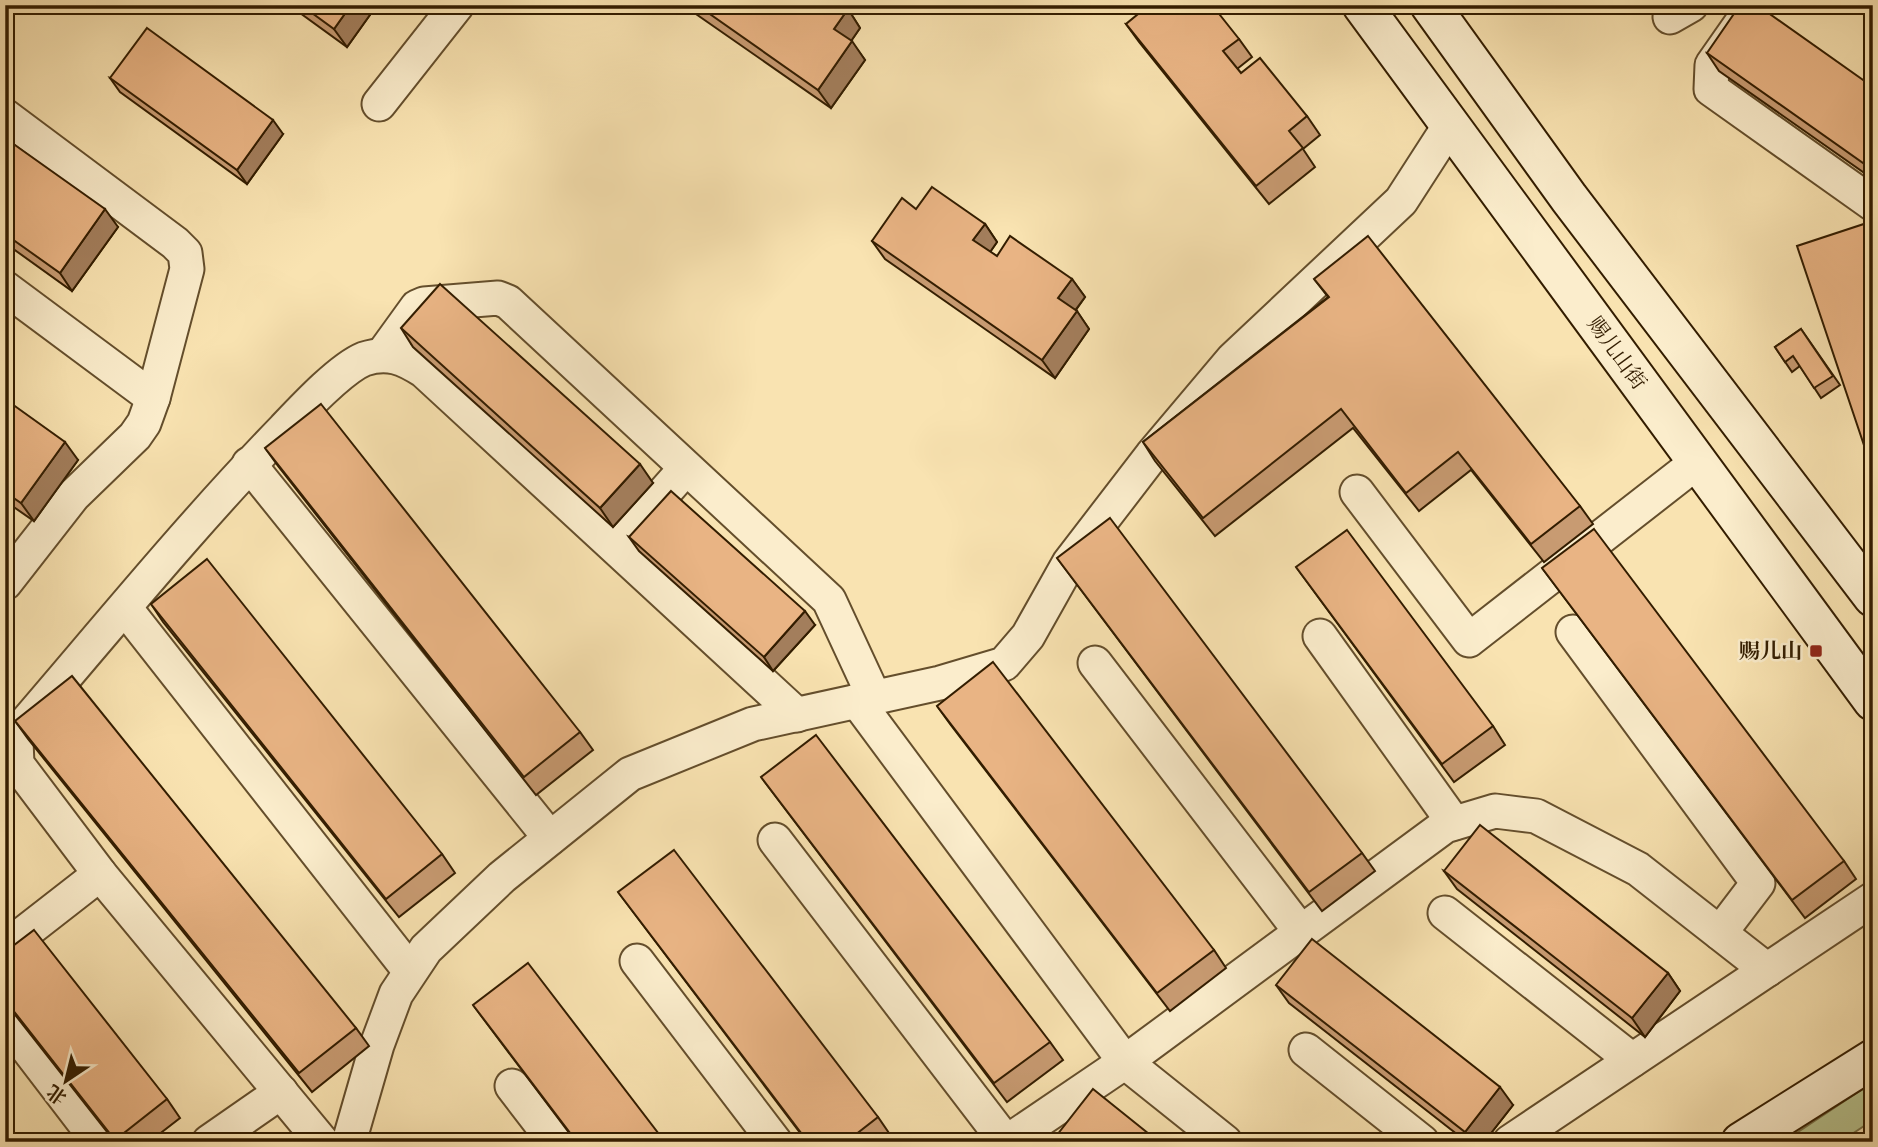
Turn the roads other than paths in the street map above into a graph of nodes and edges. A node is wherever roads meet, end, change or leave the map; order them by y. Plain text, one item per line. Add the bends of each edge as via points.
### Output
1 (457, 5) edge
2 (1362, 5) edge
3 (1430, 5) edge
4 (1755, 5) edge
5 (379, 104) dead end
6 (5, 116) edge
7 (1450, 125) junction
8 (1873, 204) edge
9 (5, 288) edge
10 (383, 354) junction
11 (153, 398) junction
12 (1743, 426) junction
13 (1696, 463) junction
14 (249, 464) junction
15 (686, 468) junction
16 (1357, 492) dead end
17 (616, 547) junction
18 (5, 583) edge
19 (1873, 597) edge
20 (125, 608) junction
21 (1573, 632) edge
22 (1320, 636) dead end
23 (1095, 663) dead end
24 (866, 699) junction
25 (1873, 701) edge
26 (797, 715) junction
27 (1454, 823) junction
28 (550, 838) junction
29 (775, 840) dead end
30 (100, 873) junction
31 (1873, 899) edge
32 (1445, 914) dead end
33 (1301, 932) junction
34 (1720, 933) junction
35 (5, 948) edge
36 (636, 961) dead end
37 (1767, 970) junction
38 (410, 971) junction
39 (5, 1020) edge
40 (1306, 1049) dead end
41 (1873, 1059) edge
42 (1632, 1060) junction
43 (1125, 1062) junction
44 (512, 1086) edge
45 (281, 1093) junction
46 (99, 1142) edge
47 (209, 1142) edge
48 (322, 1142) edge
49 (349, 1142) edge
50 (555, 1142) edge
51 (775, 1142) edge
52 (1006, 1142) edge
53 (1225, 1142) edge
54 (1422, 1142) edge
55 (1510, 1142) edge
56 (1741, 1142) edge

1 - 5 street
2 - 7 main road, 赐儿山街
3 - 12 main road via 1569,198
4 - 8 street via 1712,65 1711,89
6 - 11 street via 185,253 187,269
7 - 13 main road, 赐儿山街
7 - 24 street via 1401,201 1233,359 1161,444 1069,563 1028,636 1004,664
9 - 11 street
10 - 14 street via 362,360 317,395
10 - 15 street via 417,307 498,298 508,302
10 - 17 street via 424,370
11 - 18 street via 135,436 73,496
12 - 13 main road
12 - 19 main road
13 - 16 street via 1469,640
13 - 25 main road, 赐儿山街
14 - 20 street
14 - 28 street
15 - 17 street
15 - 24 street via 829,600
17 - 26 street
20 - 30 street via 23,725 16,741 17,764
20 - 38 street
21 - 34 street via 1758,883
22 - 27 street
23 - 33 street
24 - 26 street
24 - 43 street
26 - 28 street via 753,724 630,774
27 - 33 street
27 - 34 street via 1495,811 1536,816 1638,869
28 - 38 street via 426,949
29 - 52 street
30 - 35 street
30 - 45 street
31 - 37 street
32 - 42 street
33 - 43 street
34 - 37 street
36 - 51 street
37 - 42 street
38 - 49 street via 377,1045
39 - 46 street
40 - 54 street
41 - 56 main road
42 - 55 street
43 - 52 street
43 - 53 street
44 - 50 street
45 - 47 street
45 - 48 street

